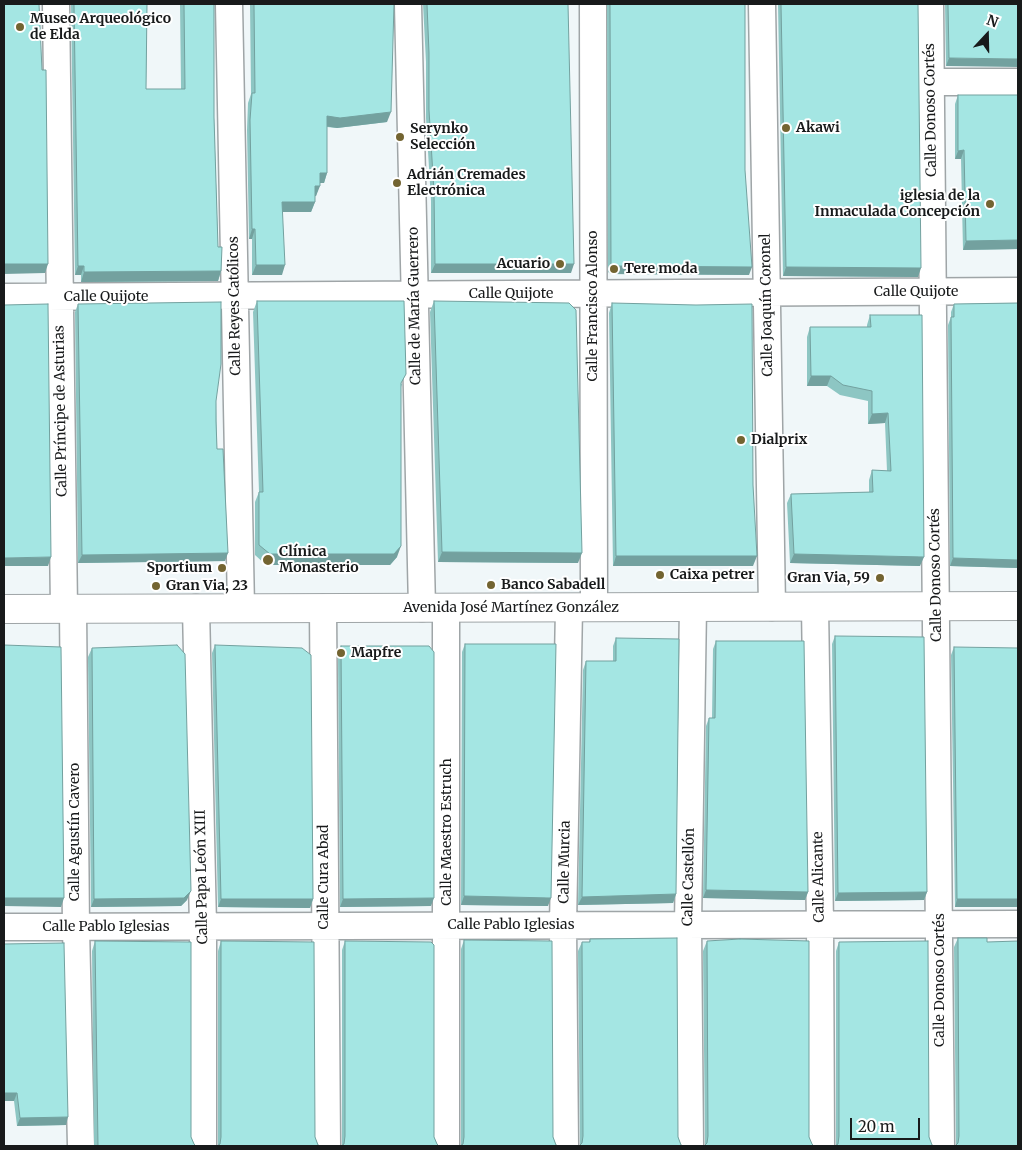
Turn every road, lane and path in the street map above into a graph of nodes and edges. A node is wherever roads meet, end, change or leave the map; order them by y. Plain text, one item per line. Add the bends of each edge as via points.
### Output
1 (56, 4) edge
2 (229, 4) edge
3 (408, 4) edge
4 (593, 4) edge
5 (762, 4) edge
6 (930, 4) edge
7 (931, 82) junction
8 (1018, 82) edge
9 (1018, 291) edge
10 (933, 292) junction
11 (767, 293) junction
12 (593, 294) junction
13 (415, 295) junction
14 (235, 296) junction
15 (4, 297) edge
16 (60, 297) junction
17 (1018, 606) edge
18 (693, 607) junction
19 (772, 607) junction
20 (815, 607) junction
21 (936, 607) junction
22 (196, 608) junction
23 (241, 608) junction
24 (323, 608) junction
25 (434, 608) junction
26 (581, 608) junction
27 (4, 609) edge
28 (69, 609) junction
29 (688, 924) junction
30 (820, 924) junction
31 (940, 924) junction
32 (1018, 924) edge
33 (447, 925) junction
34 (563, 925) junction
35 (203, 926) junction
36 (324, 926) junction
37 (4, 927) edge
38 (76, 928) junction
39 (81, 1146) edge
40 (204, 1146) edge
41 (327, 1146) edge
42 (446, 1146) edge
43 (565, 1146) edge
44 (690, 1146) edge
45 (821, 1146) edge
46 (941, 1146) edge

1 - 16 street, Calle Príncipe de Asturias
2 - 14 street, Calle Reyes Católicos
3 - 13 street, Calle de María Guerrero
4 - 12 street, Calle Francisco Alonso
5 - 11 street, Calle Joaquín Coronel
6 - 7 street, Calle Donoso Cortés
7 - 8 street
7 - 10 street, Calle Donoso Cortés
9 - 10 street, Calle Quijote
10 - 11 street, Calle Quijote
10 - 21 street, Calle Donoso Cortés
11 - 12 street, Calle Quijote
11 - 19 street, Calle Joaquín Coronel
12 - 13 street, Calle Quijote
12 - 26 street, Calle Francisco Alonso
13 - 14 street, Calle Quijote
13 - 25 street, Calle de María Guerrero
14 - 16 street, Calle Quijote
14 - 23 street, Calle Reyes Católicos
15 - 16 street, Calle Quijote
16 - 28 street, Calle Príncipe de Asturias
17 - 21 street, Avenida José Martínez González
18 - 19 street, Avenida José Martínez González
18 - 26 street, Avenida José Martínez González
18 - 29 street, Calle Castellón
19 - 20 street, Avenida José Martínez González
20 - 21 street, Avenida José Martínez González
20 - 30 street, Calle Alicante
21 - 31 street, Calle Donoso Cortés
22 - 23 street, Avenida José Martínez González
22 - 28 street, Avenida José Martínez González
22 - 35 street, Calle Papa León XIII
23 - 24 street, Avenida José Martínez González
24 - 25 street, Avenida José Martínez González
24 - 36 street, Calle Cura Abad
25 - 26 street, Avenida José Martínez González
25 - 33 street, Calle Maestro Estruch
26 - 34 street, Calle Murcia
27 - 28 street, Avenida José Martínez González
28 - 38 street, Calle Agustín Cavero
29 - 30 street, Calle Pablo Iglesias
29 - 34 street, Calle Pablo Iglesias
29 - 44 street, Calle Castellón
30 - 31 street, Calle Pablo Iglesias
30 - 45 street, Calle Alicante
31 - 32 street, Calle Pablo Iglesias
31 - 46 street, Calle Donoso Cortés
33 - 34 street, Calle Pablo Iglesias
33 - 36 street, Calle Pablo Iglesias
33 - 42 street, Calle Maestro Estruch
34 - 43 street, Calle Murcia
35 - 36 street, Calle Pablo Iglesias
35 - 38 street, Calle Pablo Iglesias
35 - 40 street, Calle Papa León XIII
36 - 41 street, Calle Cura Abad
37 - 38 street, Calle Pablo Iglesias
38 - 39 street, Calle Agustín Cavero

